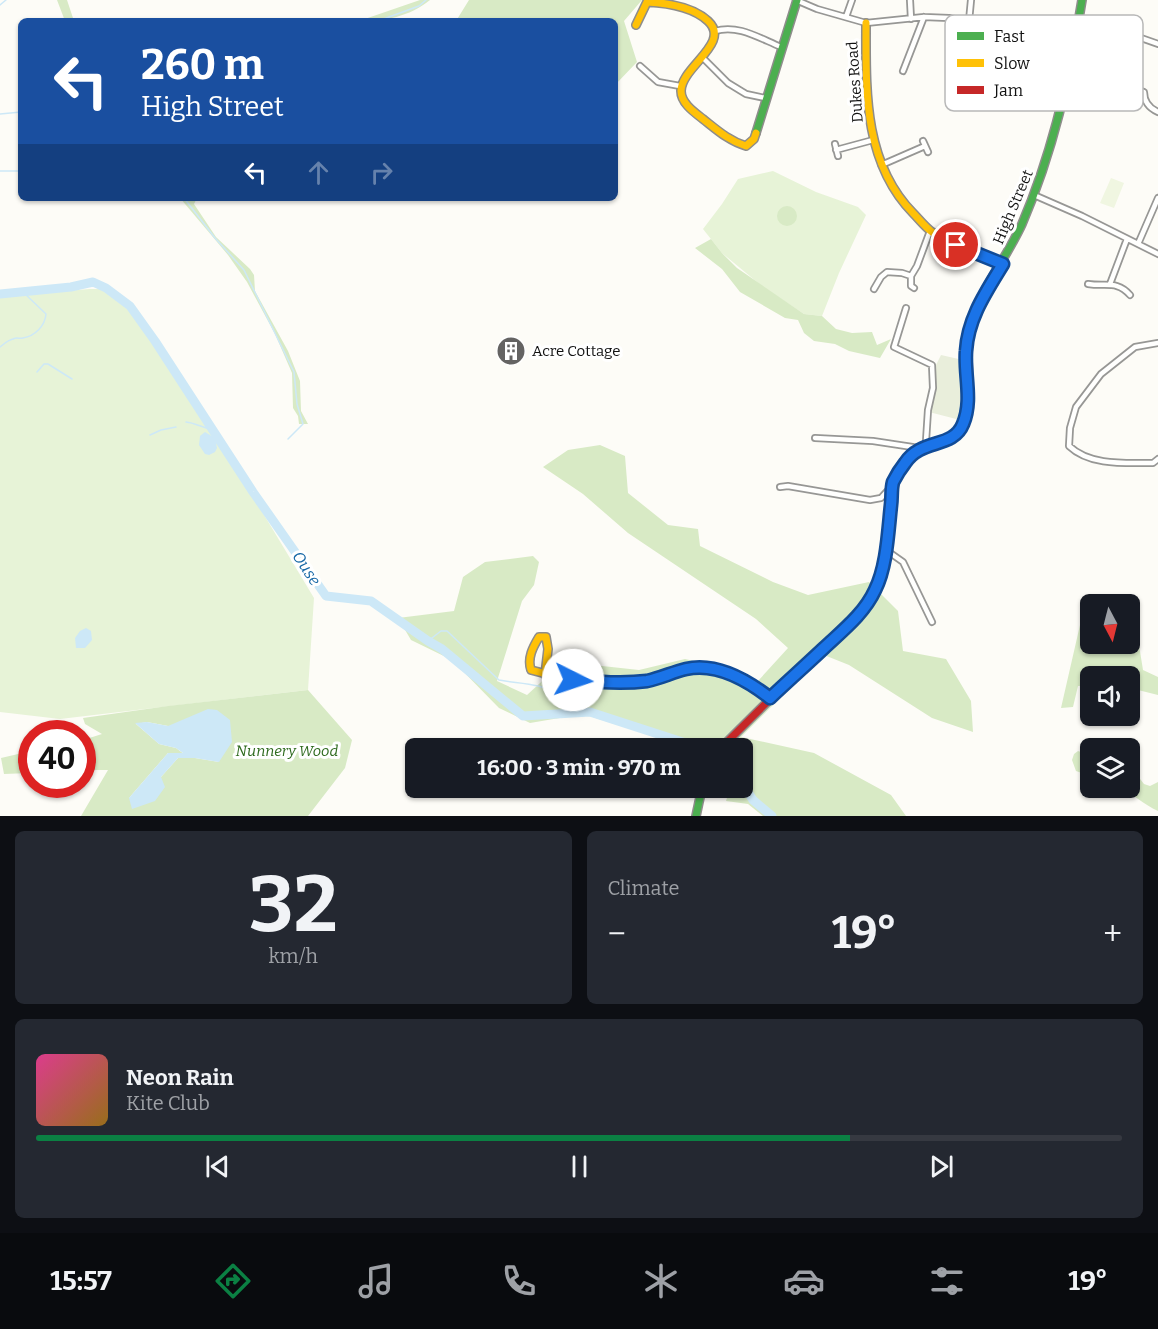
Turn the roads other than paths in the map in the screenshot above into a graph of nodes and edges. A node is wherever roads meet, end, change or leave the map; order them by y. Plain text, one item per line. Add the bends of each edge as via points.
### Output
1 (797, 0) edge
2 (852, 0) edge
3 (910, 0) edge
4 (971, 0) edge
5 (1082, 0) edge
6 (970, 15) edge
7 (1080, 15) edge
8 (846, 17) junction
9 (924, 17) junction
10 (945, 18) edge
11 (911, 19) junction
12 (866, 23) junction
13 (636, 25) dead end
14 (715, 31) junction
15 (781, 47) junction
16 (702, 57) junction
17 (640, 66) dead end
18 (903, 71) dead end
19 (681, 86) junction
20 (1143, 92) edge
21 (765, 98) junction
22 (1061, 111) edge
23 (1158, 112) edge
24 (873, 140) junction
25 (928, 152) dead end
26 (838, 156) dead end
27 (884, 166) junction
28 (1034, 195) junction
29 (1158, 198) edge
30 (930, 231) junction
31 (1127, 239) junction
32 (1138, 244) junction
33 (1158, 254) edge
34 (1003, 264) junction
35 (911, 276) junction
36 (1088, 284) dead end
37 (1110, 284) junction
38 (914, 288) dead end
39 (874, 289) dead end
40 (1130, 295) dead end
41 (906, 308) dead end
42 (1158, 343) edge
43 (815, 438) dead end
44 (928, 445) junction
45 (920, 448) junction
46 (1158, 459) edge
47 (893, 483) junction
48 (780, 487) dead end
49 (886, 550) junction
50 (932, 622) dead end
51 (545, 675) junction
52 (770, 698) junction
53 (731, 738) edge
54 (700, 798) edge
55 (696, 816) edge

1 - 8 street
1 - 15 street
2 - 8 street
3 - 11 street
4 - 6 street
5 - 7 street, High Street
8 - 12 street
9 - 10 street
9 - 11 street
9 - 18 street
11 - 12 street
12 - 24 street, Dukes Road via 866,88
13 - 14 street via 650,2 702,15
14 - 15 street via 736,28
14 - 16 street
15 - 21 street
16 - 19 street
16 - 21 street via 728,83 746,94
17 - 19 street via 658,82
19 - 21 street via 685,102 694,112 736,145 746,146 754,139
20 - 23 street via 1149,107
22 - 28 street, High Street
24 - 26 street, Dukes Road via 835,147
24 - 27 street, Dukes Road
25 - 27 street via 924,143
27 - 30 street, Dukes Road via 899,199
28 - 31 street
28 - 34 street, High Street
29 - 32 street
30 - 34 street, Dukes Road
30 - 35 street
31 - 32 street
31 - 37 street
32 - 33 street
34 - 44 street, High Street via 970,324 964,423 947,440
35 - 38 street
35 - 39 street via 886,272
36 - 37 street
37 - 40 street via 1123,287
41 - 44 street via 894,347 932,364
42 - 46 street via 1135,347 1101,374 1076,407 1069,446 1079,455 1113,463 1153,463
43 - 45 street
44 - 45 street, High Street
45 - 47 street, High Street via 906,461
47 - 48 street via 881,498 870,501
47 - 49 street, High Street
49 - 50 street via 903,562
49 - 52 street, High Street via 875,590 855,619
51 - 51 street via 529,666 539,637 546,637 547,642
51 - 52 street via 588,681 643,681 704,667 753,684
52 - 53 street, High Street
54 - 55 street

